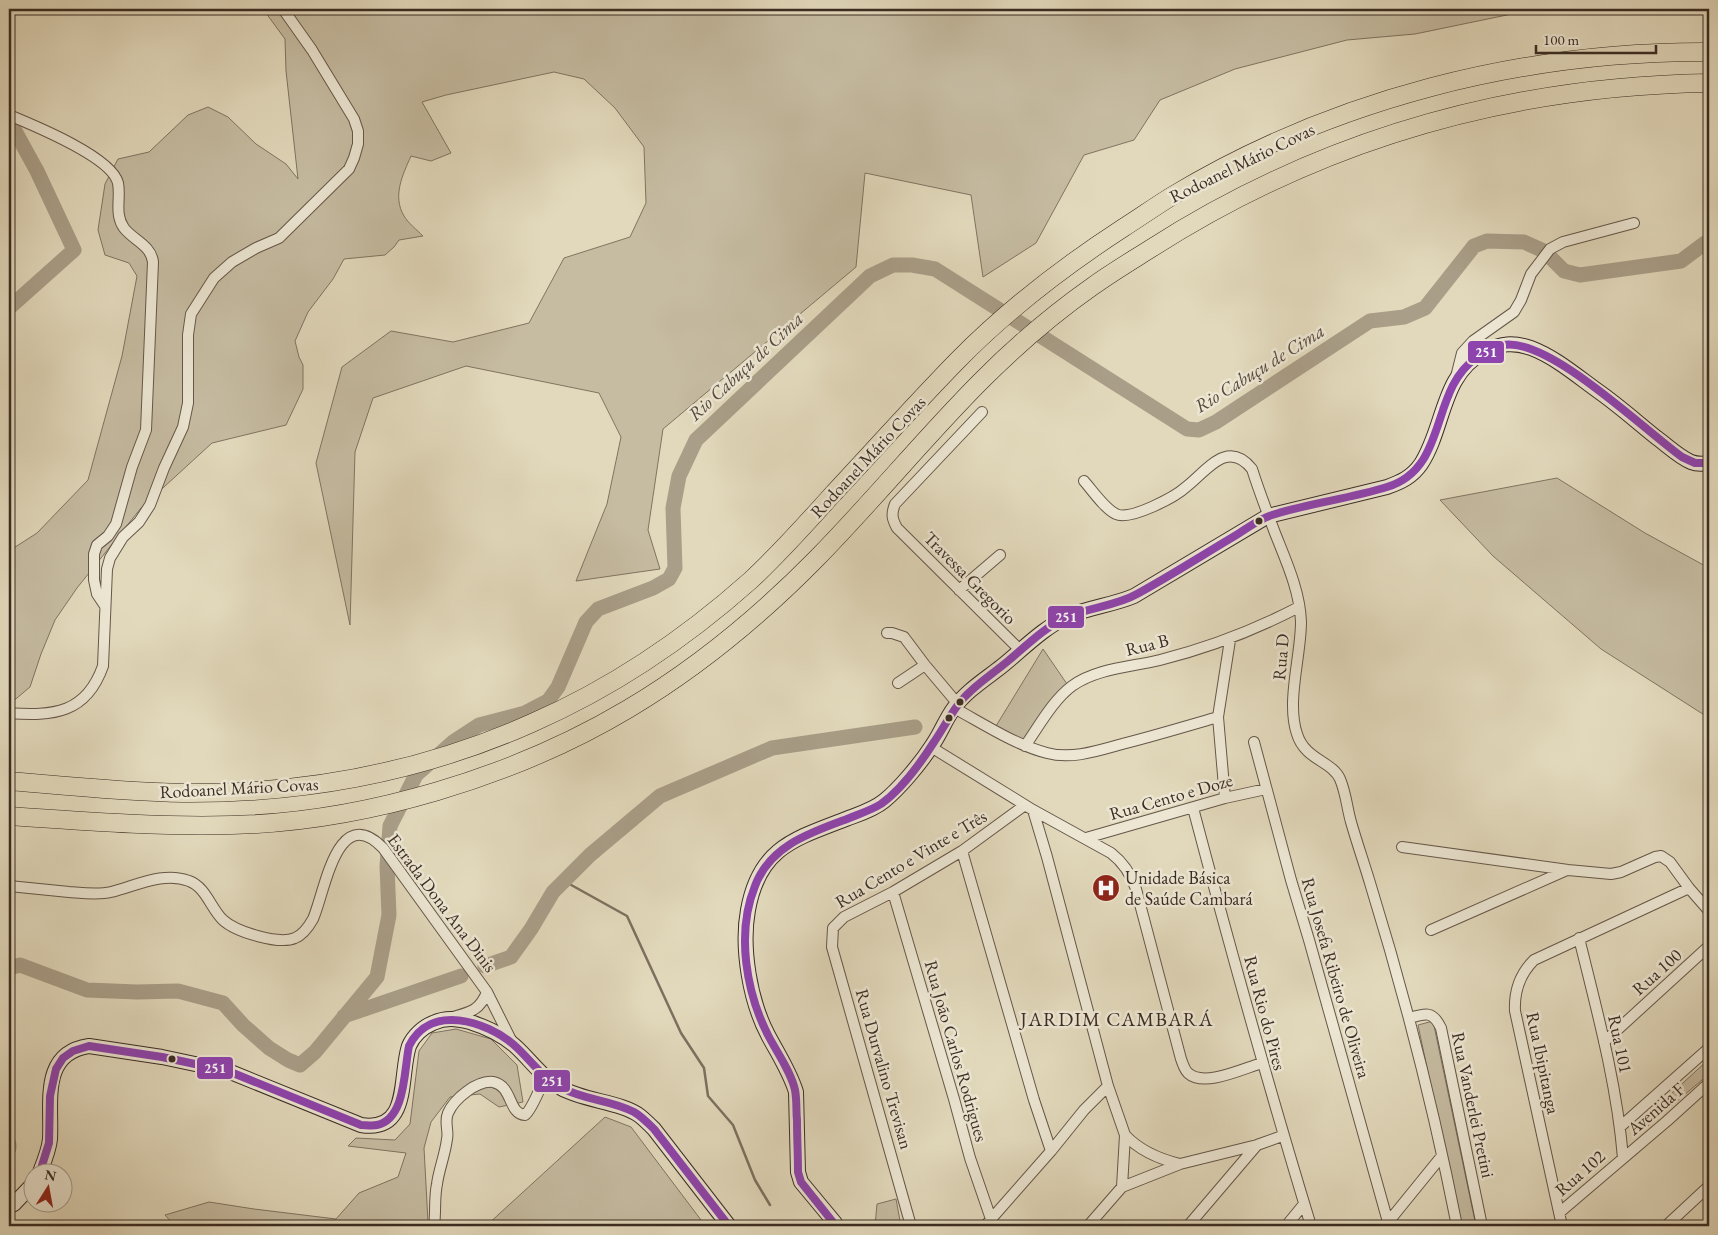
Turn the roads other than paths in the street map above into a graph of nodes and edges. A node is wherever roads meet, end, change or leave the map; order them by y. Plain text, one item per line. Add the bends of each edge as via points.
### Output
1 (283, 9) edge
2 (1709, 52) edge
3 (1709, 83) edge
4 (14, 117) edge
5 (1634, 224) dead end
6 (1456, 378) junction
7 (982, 412) dead end
8 (1709, 463) edge
9 (1084, 481) dead end
10 (1268, 516) junction
11 (1000, 555) dead end
12 (959, 590) junction
13 (105, 606) junction
14 (1299, 606) junction
15 (886, 633) dead end
16 (1230, 640) junction
17 (1020, 651) junction
18 (925, 665) junction
19 (898, 683) dead end
20 (956, 706) junction
21 (9, 713) edge
22 (1218, 717) junction
23 (1254, 742) dead end
24 (1025, 746) junction
25 (931, 747) junction
26 (9, 781) edge
27 (1266, 789) junction
28 (1225, 798) junction
29 (1029, 808) junction
30 (1193, 808) junction
31 (9, 816) edge
32 (1086, 838) junction
33 (1402, 847) dead end
34 (962, 851) junction
35 (1568, 870) junction
36 (9, 886) edge
37 (1688, 888) junction
38 (893, 892) junction
39 (1709, 911) edge
40 (837, 922) joint
41 (1430, 930) dead end
42 (1579, 938) junction
43 (1709, 946) edge
44 (487, 992) junction
45 (452, 1018) junction
46 (1410, 1018) junction
47 (1604, 1042) junction
48 (513, 1044) junction
49 (1709, 1048) edge
50 (1262, 1063) junction
51 (545, 1078) junction
52 (1709, 1083) edge
53 (1108, 1086) junction
54 (1620, 1126) junction
55 (1125, 1136) junction
56 (1282, 1136) junction
57 (1257, 1145) junction
58 (1051, 1151) junction
59 (1441, 1157) junction
60 (1623, 1158) junction
61 (44, 1162) edge
62 (1180, 1164) junction
63 (1709, 1186) edge
64 (1122, 1187) junction
65 (22, 1196) edge
66 (1304, 1204) junction
67 (9, 1206) edge
68 (1559, 1213) junction
69 (988, 1222) edge
70 (1386, 1224) edge
71 (434, 1226) edge
72 (729, 1226) edge
73 (836, 1226) edge
74 (912, 1226) edge
75 (1088, 1226) edge
76 (1188, 1226) edge
77 (1286, 1226) edge
78 (1310, 1226) edge
79 (1456, 1226) edge
80 (1482, 1226) edge
81 (1562, 1226) edge
82 (1666, 1226) edge

1 - 13 street via 354,119 358,131 354,158 337,182 279,238 232,262 214,278 190,314 188,403 182,427 150,506 110,558
2 - 26 highway, Rodoanel Mário Covas via 1586,58 1539,64 1402,96 1337,117 1275,143 1173,195 1072,261 1002,318 961,356 797,534 700,622 621,677 537,721 461,751 417,764 320,785 183,793
3 - 31 highway, Rodoanel Mário Covas via 1596,89 1470,112 1414,126 1357,145 1268,183 1173,234 1096,283 1048,320 986,377 793,582 722,644 629,709 534,756 438,791 388,804 287,822 143,825
4 - 13 street via 105,163 118,182 119,217 124,228 152,254 146,430 116,524 97,545 94,554 94,580
5 - 6 street via 1563,242 1547,253 1531,274 1514,312 1473,340 1462,353
6 - 8 main road via 1475,356 1498,345 1512,343 1532,348 1603,394 1678,455 1692,463
6 - 10 main road via 1427,453 1412,475 1387,487
7 - 12 street, Travessa Gregorio via 895,504 892,512 892,520 898,528
9 - 10 street, Rua D via 1110,510 1124,516 1177,494 1206,467 1224,457 1238,458 1252,469
10 - 14 street, Rua D
10 - 17 main road via 1134,596 1069,616
11 - 12 street
12 - 17 street, Travessa Gregorio
13 - 21 street via 103,666 91,690 80,702 55,713
14 - 16 street, Rua B
14 - 46 street, Rua D via 1301,622 1293,705 1297,735 1304,748 1339,777
15 - 18 street via 904,637
16 - 22 street
16 - 24 street, Rua B via 1098,673 1074,684 1062,694
17 - 20 main road
18 - 19 street
18 - 20 street
20 - 24 street
20 - 25 main road
22 - 24 street via 1077,755 1048,754
22 - 28 street
23 - 27 street, Rua Josefa Ribeiro de Oliveira
25 - 29 street
25 - 73 main road via 883,802 778,850 757,876 748,911 747,958 758,1015 793,1080 796,1092 798,1172 801,1182
27 - 28 street, Rua Cento e Doze
27 - 70 street, Rua Josefa Ribeiro de Oliveira
28 - 30 street, Rua Cento e Doze
29 - 32 street
29 - 34 street, Rua Cento e Vinte e Três
29 - 53 street via 1052,876
30 - 32 street, Rua Cento e Doze
30 - 50 street, Rua Rio do Pires
32 - 50 street via 1122,861 1131,875 1184,1067 1189,1074 1196,1078 1214,1078
33 - 35 street
34 - 38 street, Rua Cento e Vinte e Três
34 - 58 street
35 - 37 street via 1610,874 1661,856 1670,862
35 - 41 street
36 - 44 street, Estrada Dona Ana Dinis via 92,894 171,877 199,887 223,920 254,935 283,940 295,938 305,931 339,847 347,839 367,835 395,863
37 - 39 street
37 - 42 street, Rua Ibipitanga
38 - 40 street, Rua Cento e Vinte e Três
38 - 69 street, Rua João Carlos Rodrigues
40 - 74 street, Rua Durvalino Trevisan via 833,928 832,947
42 - 47 street, Rua 101
42 - 68 street, Rua Ibipitanga via 1534,960 1520,978 1514,1001
43 - 47 street, Rua 100
44 - 45 street via 476,1009
44 - 48 street, Estrada Dona Ana Dinis
45 - 48 main road via 492,1030
45 - 61 main road via 433,1023 414,1037 409,1046 401,1100 396,1112 375,1127 361,1125 228,1071 162,1057 89,1046 77,1048 60,1060 50,1085 50,1140
46 - 59 street
46 - 80 street, Rua Vanderlei Pretini via 1432,1015 1441,1028
47 - 54 street, Rua 101
48 - 51 main road
49 - 54 street, Avenida F
50 - 56 street, Rua Rio do Pires
51 - 71 street via 525,1115 515,1110 510,1096 494,1082 471,1087 453,1105 446,1122 448,1137 436,1187
51 - 72 main road via 586,1099 639,1115 654,1129
52 - 60 street, Avenida F
53 - 55 street
53 - 58 street
54 - 60 street, Rua 101
55 - 62 street via 1133,1144 1165,1161
55 - 64 street
56 - 57 street
56 - 66 street, Rua Rio do Pires
57 - 62 street
57 - 76 street
58 - 69 street
59 - 70 street
59 - 79 street
60 - 68 street, Rua 102
62 - 64 street
63 - 82 street
64 - 75 street
65 - 67 main road
66 - 77 street
66 - 78 street, Rua Rio do Pires
68 - 81 street, Rua Ibipitanga

